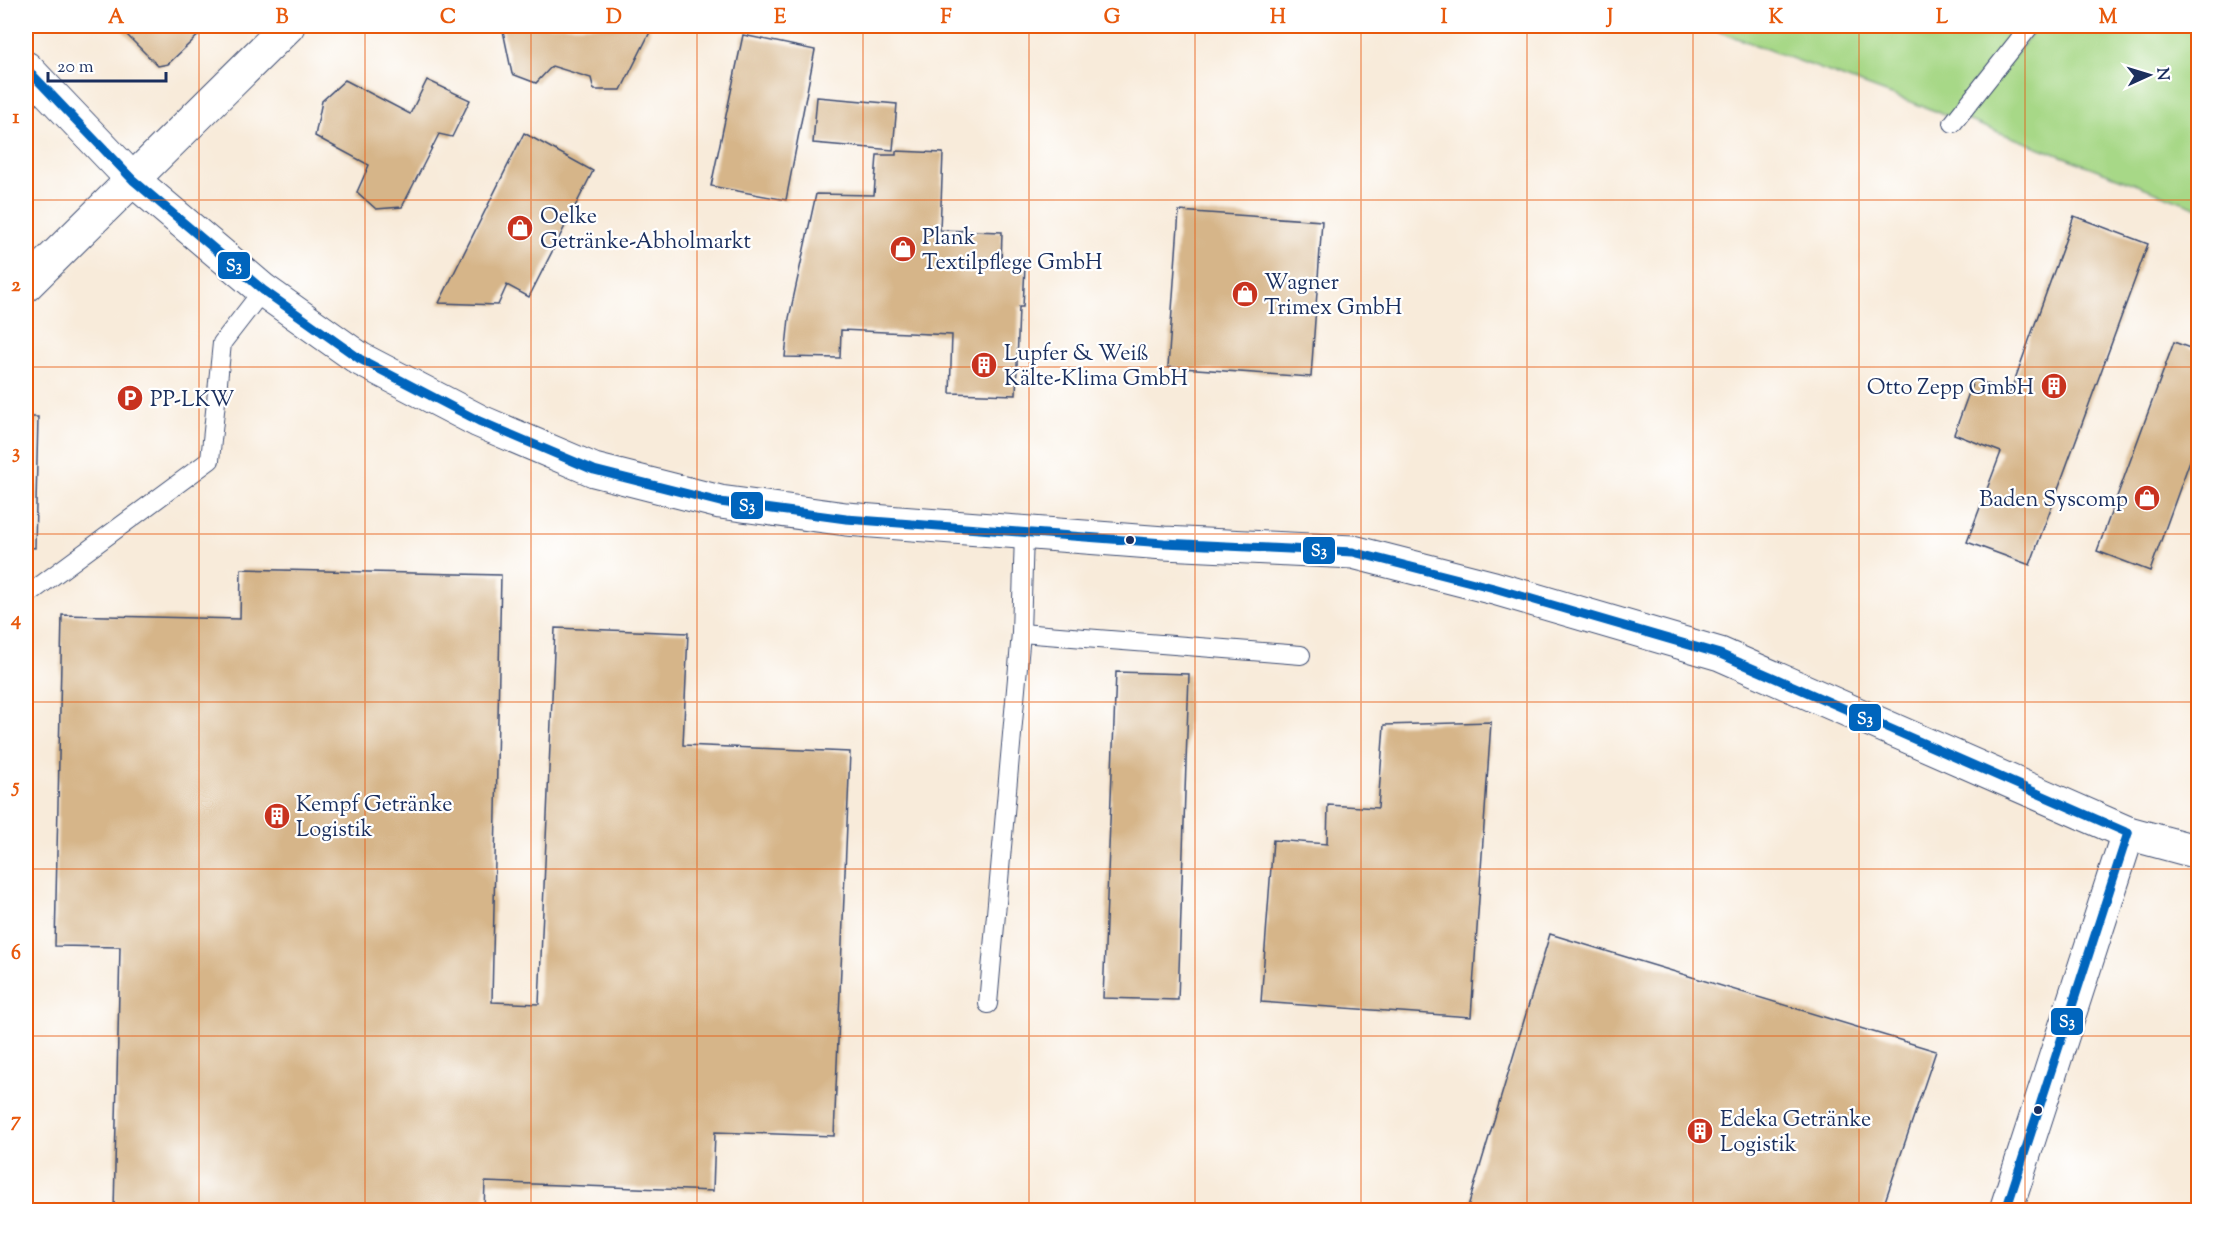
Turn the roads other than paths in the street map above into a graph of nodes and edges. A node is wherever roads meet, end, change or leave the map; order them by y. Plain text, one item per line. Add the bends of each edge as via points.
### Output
1 (288, 26) edge
2 (2030, 26) edge
3 (26, 68) edge
4 (1953, 123) dead end
5 (133, 180) junction
6 (26, 285) edge
7 (263, 290) junction
8 (1024, 532) junction
9 (26, 596) edge
10 (1021, 633) junction
11 (1302, 655) dead end
12 (2128, 832) junction
13 (2199, 852) edge
14 (988, 1004) dead end
15 (2006, 1210) edge

1 - 5 street
2 - 4 lane
3 - 5 street
5 - 6 street
5 - 7 street
7 - 8 street via 360,359 479,421 594,470 720,502 846,519
7 - 9 lane via 222,343 210,460
8 - 10 lane
8 - 12 street via 1353,552 1494,588 1720,654
10 - 11 lane
10 - 14 lane
12 - 13 street
12 - 15 street

